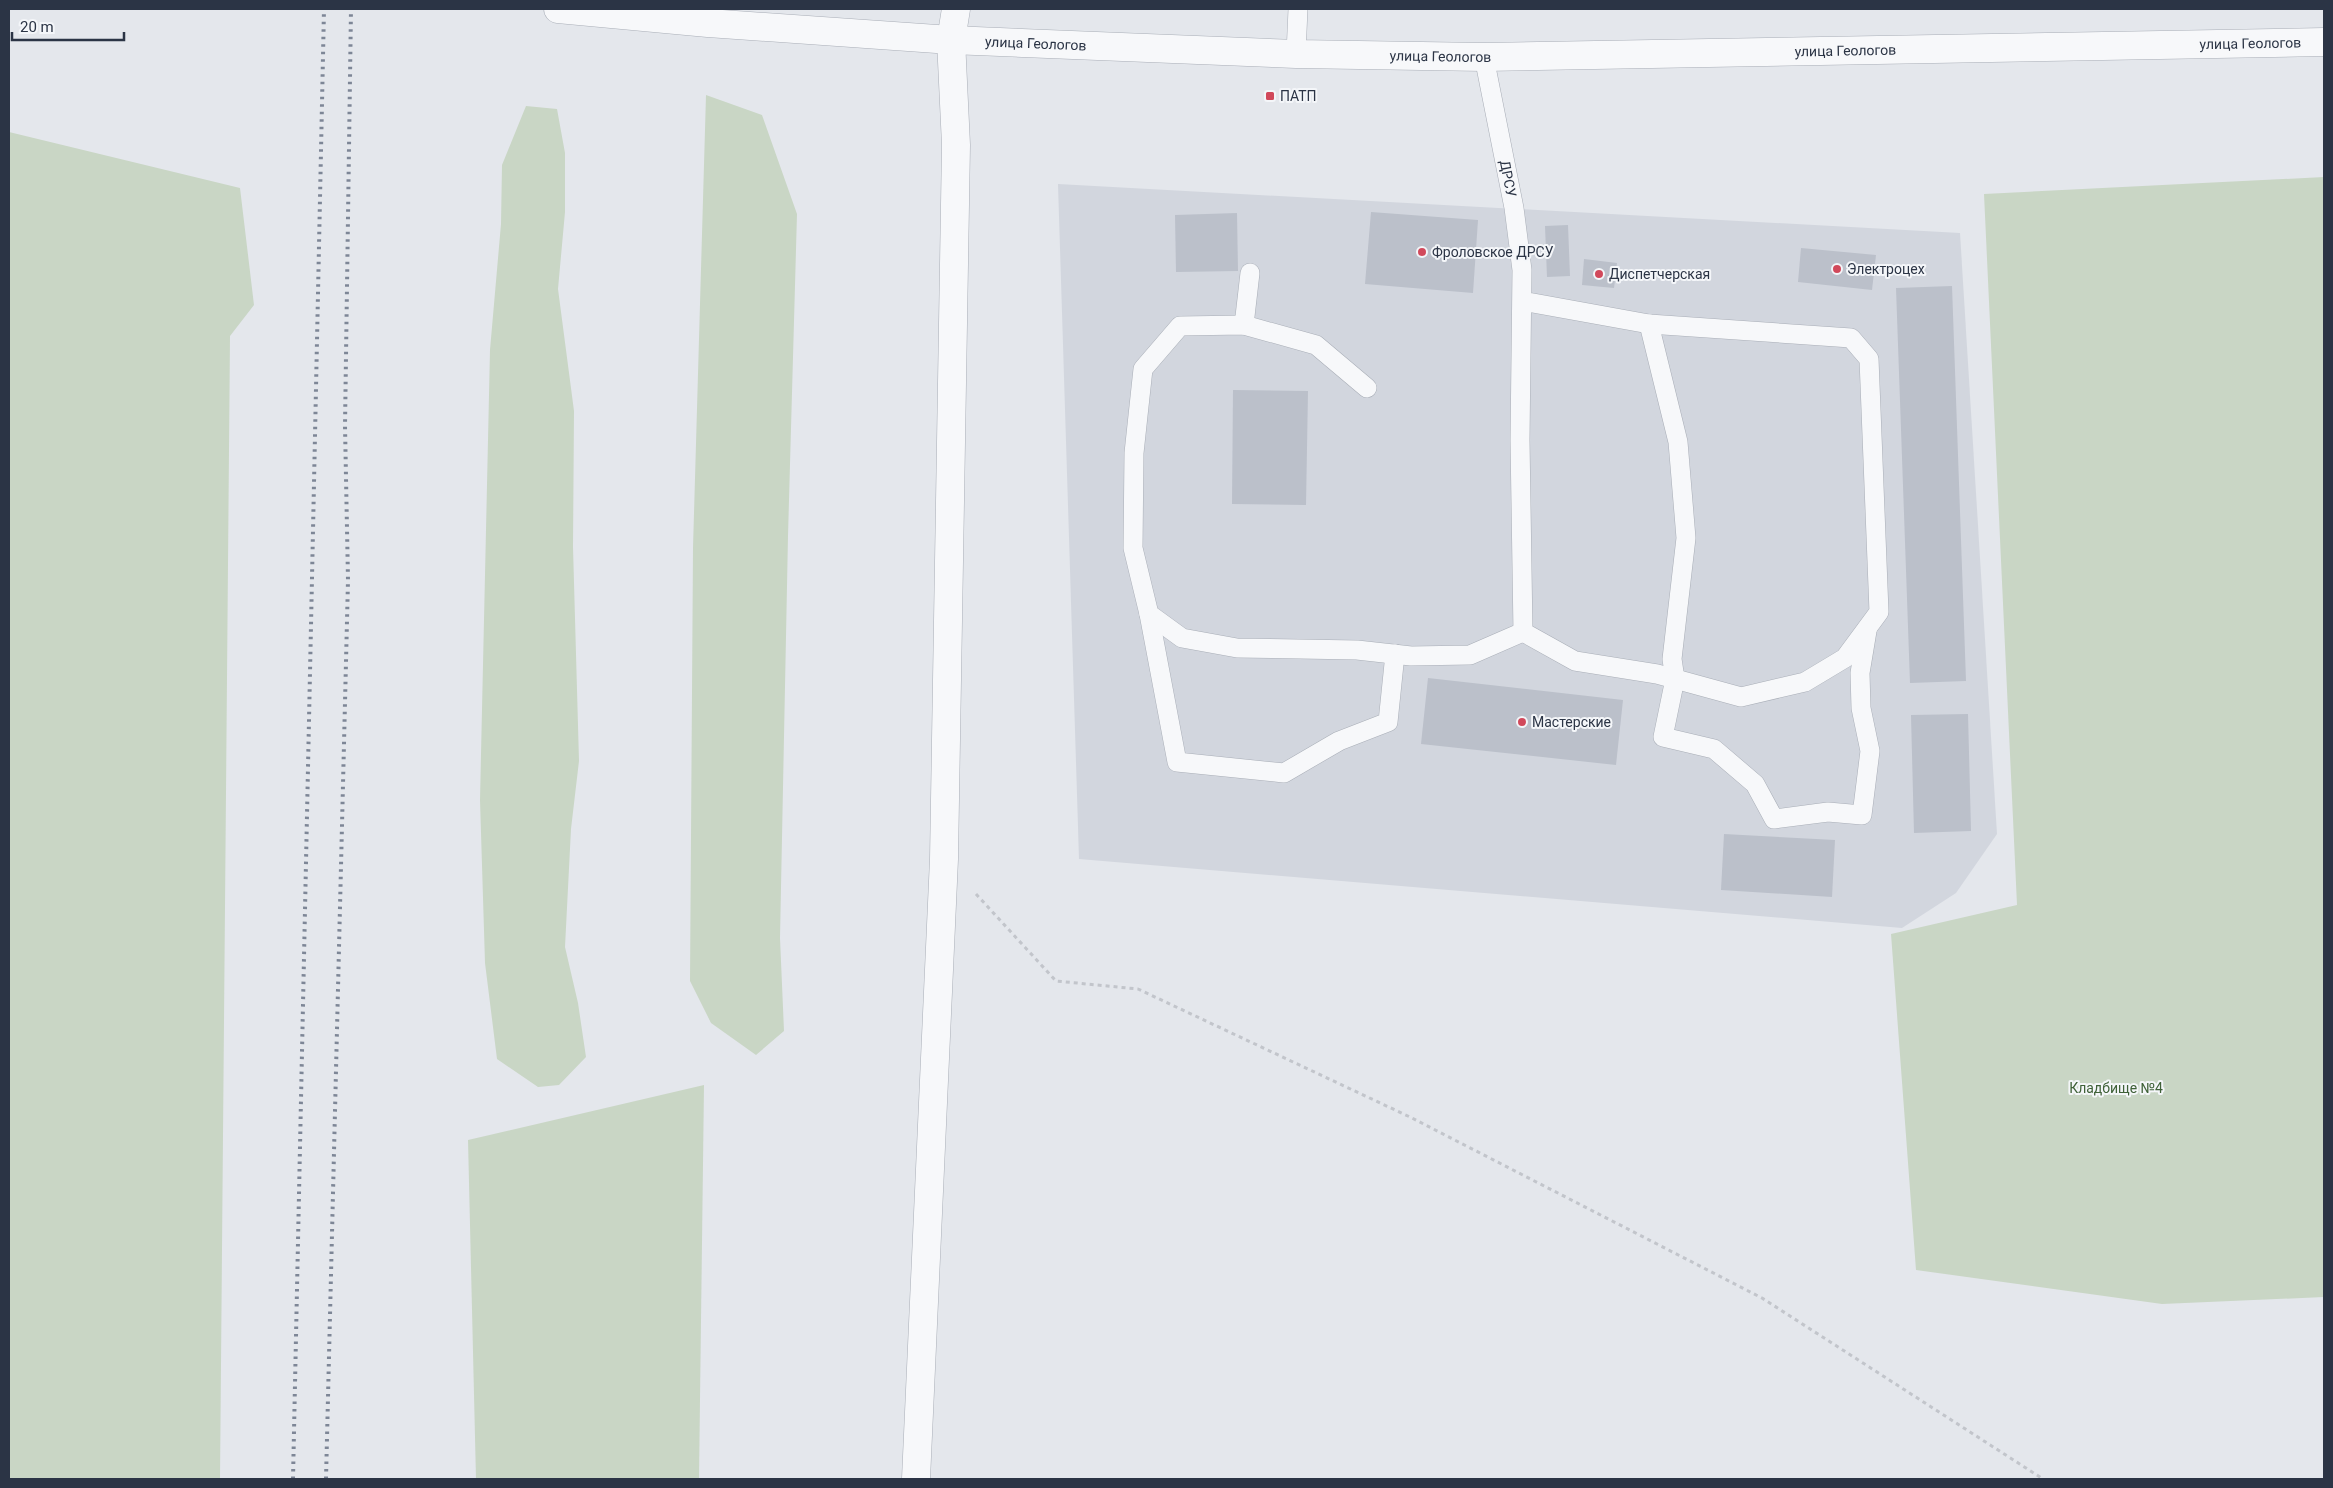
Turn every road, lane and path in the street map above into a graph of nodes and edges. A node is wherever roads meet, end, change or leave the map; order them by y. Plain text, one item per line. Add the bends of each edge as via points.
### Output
1 (558, 9) edge
2 (956, 9) edge
3 (1298, 9) edge
4 (951, 40) junction
5 (2324, 42) edge
6 (1296, 54) junction
7 (1484, 57) junction
8 (1250, 273) dead end
9 (1522, 301) junction
10 (1244, 324) junction
11 (1648, 324) junction
12 (1367, 388) dead end
13 (1149, 614) junction
14 (1867, 629) junction
15 (1523, 632) junction
16 (1395, 654) junction
17 (1675, 679) junction
18 (944, 858) junction
19 (916, 1479) edge
20 (2043, 1479) edge

1 - 4 street, улица Геологов
2 - 4 street
3 - 6 lane
4 - 6 street, улица Геологов
4 - 18 street via 956,145
5 - 7 street, улица Геологов
6 - 7 street, улица Геологов
7 - 9 lane, ДРСУ via 1514,208 1522,270
8 - 10 lane
9 - 11 lane
9 - 15 lane, ДРСУ
10 - 12 lane via 1316,345
10 - 13 lane via 1180,326 1143,369 1134,453 1133,548
11 - 14 lane via 1851,338 1869,359 1879,612
11 - 17 lane via 1678,442 1686,538 1672,659
13 - 16 lane via 1182,638 1237,648
13 - 16 lane via 1177,762 1284,773 1339,740 1388,722
14 - 17 lane via 1845,658 1805,682 1741,697
14 - 17 lane via 1860,673 1861,708 1870,751 1862,815 1828,812 1774,819 1755,784 1714,749 1663,737
15 - 16 lane via 1470,656
15 - 17 lane via 1575,661
18 - 19 street
18 - 20 path via 1056,981 1138,989 1410,1117 1762,1298

